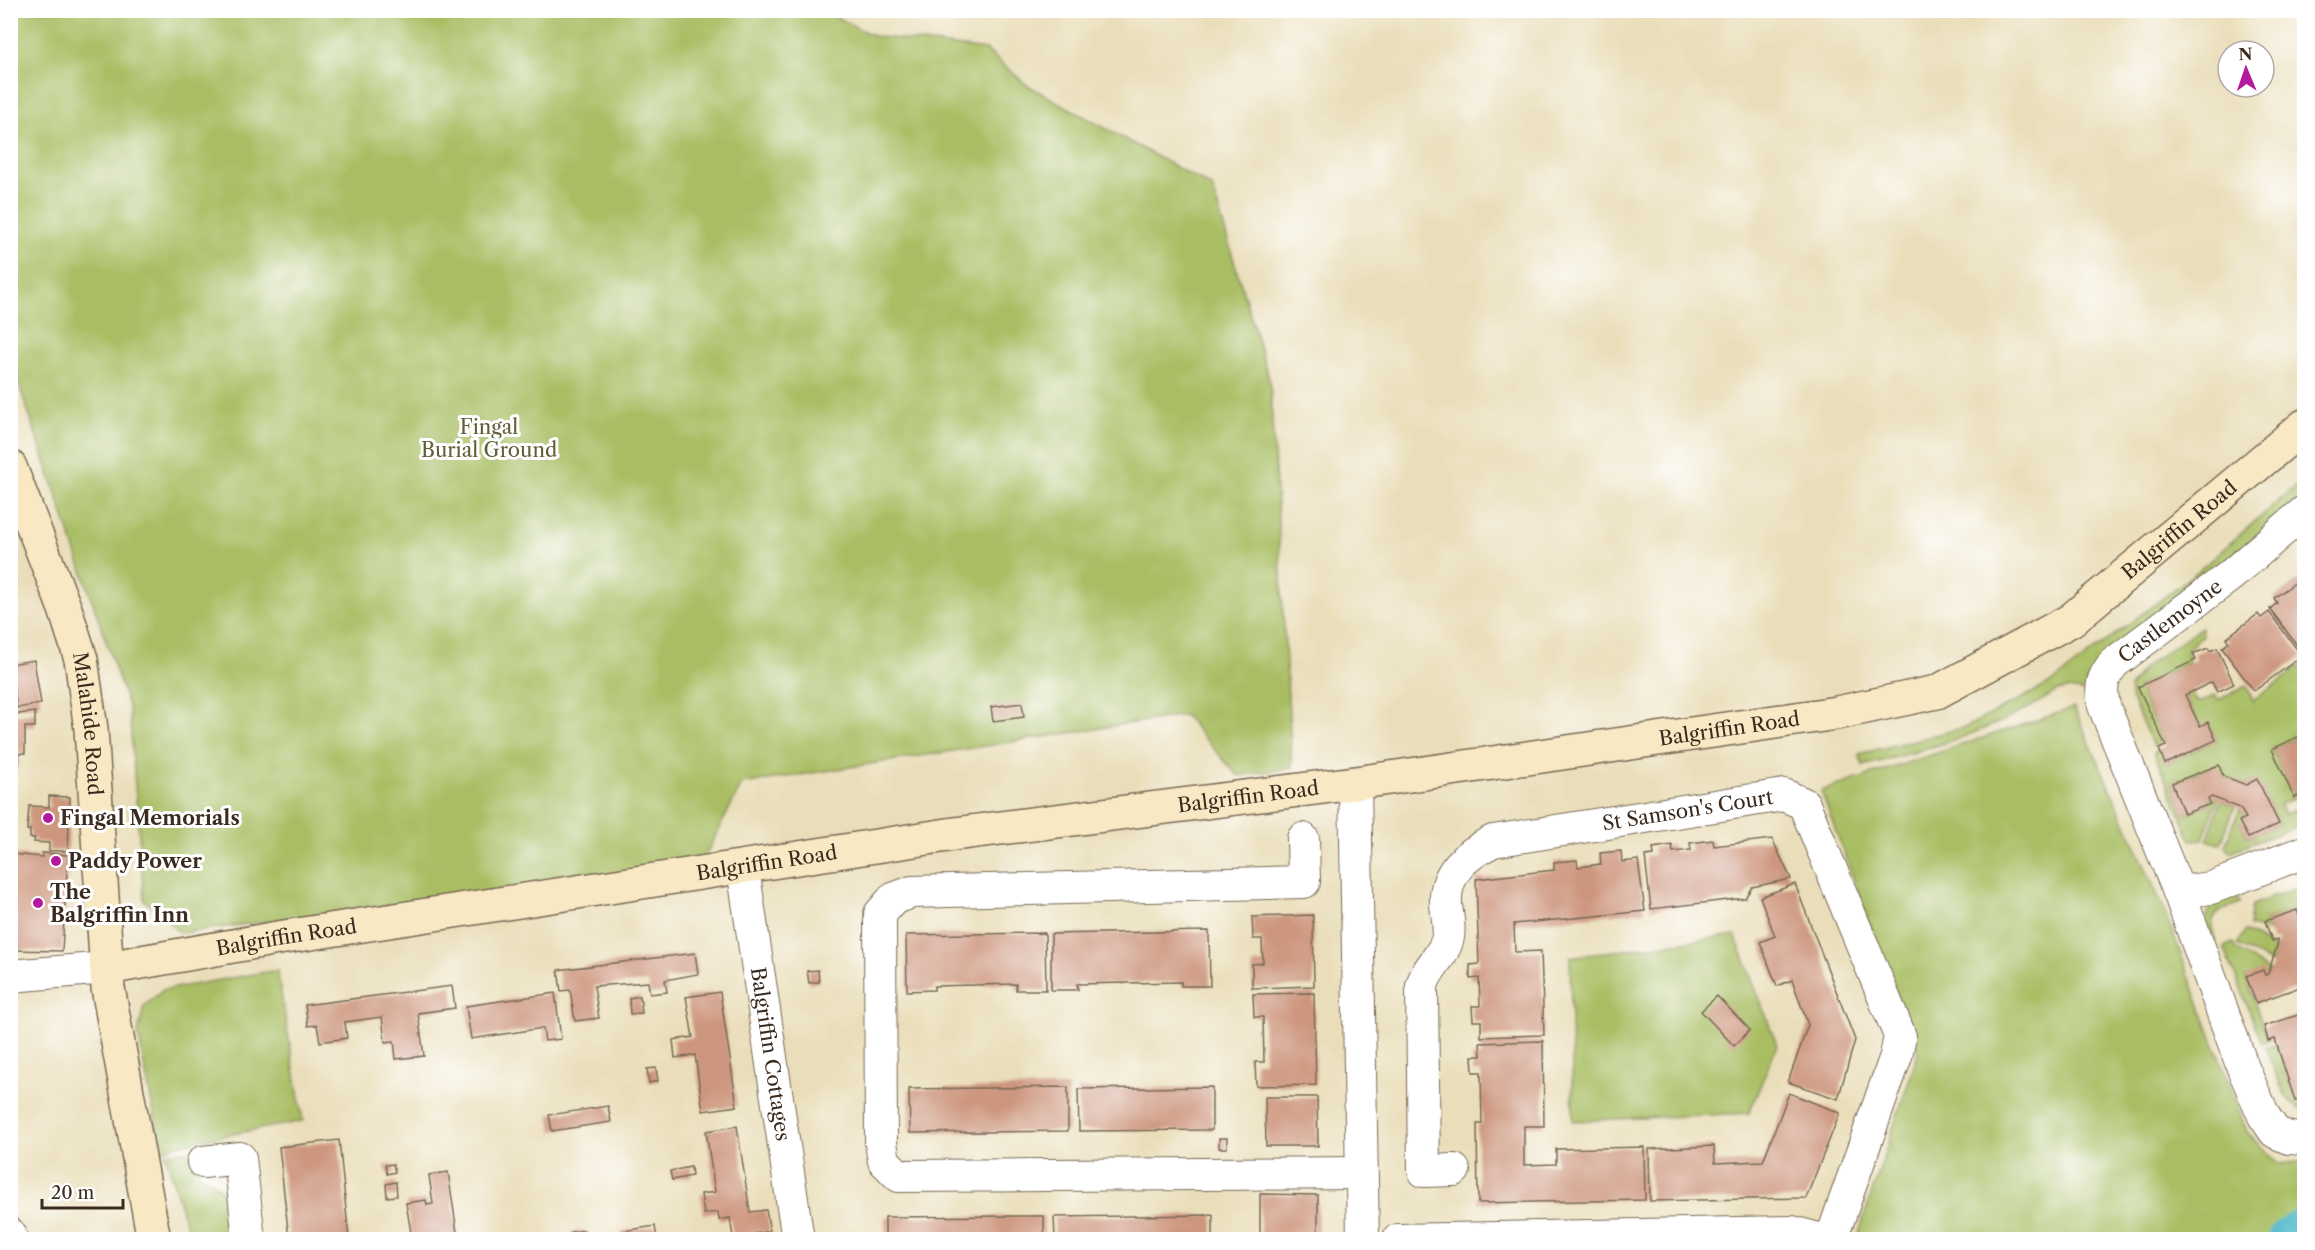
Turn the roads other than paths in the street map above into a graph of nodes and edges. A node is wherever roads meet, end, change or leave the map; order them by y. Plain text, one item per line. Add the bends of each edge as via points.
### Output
1 (2304, 426) edge
2 (10, 466) edge
3 (2304, 512) edge
4 (1355, 783) junction
5 (1303, 839) dead end
6 (2304, 852) edge
7 (743, 868) junction
8 (2179, 892) junction
9 (106, 968) junction
10 (10, 976) edge
11 (2304, 1139) edge
12 (203, 1161) dead end
13 (1454, 1170) dead end
14 (1361, 1173) junction
15 (10, 1234) edge
16 (11, 1239) edge
17 (154, 1239) edge
18 (249, 1239) edge
19 (798, 1239) edge
20 (1363, 1239) edge
21 (1382, 1239) edge
22 (1398, 1239) edge
23 (1822, 1239) edge
24 (1831, 1239) edge

1 - 4 main road, Balgriffin Road via 2071,620 1937,692 1838,713
2 - 9 main road, Malahide Road via 81,659 91,729
3 - 8 street, Castlemoyne via 2229,576 2114,663 2103,678 2104,706
4 - 7 main road, Balgriffin Road via 954,834
4 - 14 street
5 - 14 street via 1304,882 912,892 893,899 880,914 884,1161 899,1176
6 - 8 street via 2211,888
7 - 9 main road, Balgriffin Road
7 - 19 street, Balgriffin Cottages
8 - 11 street, Castlemoyne via 2264,1116 2275,1132
9 - 10 street
9 - 17 main road, Malahide Road
12 - 18 street via 240,1158
13 - 24 street, St Samson's Court via 1424,1171 1422,986 1449,938 1446,896 1449,881 1461,861 1492,841 1784,795 1804,804 1900,1036 1900,1046
14 - 20 street
15 - 16 street
20 - 21 street
22 - 23 street via 1792,1232

